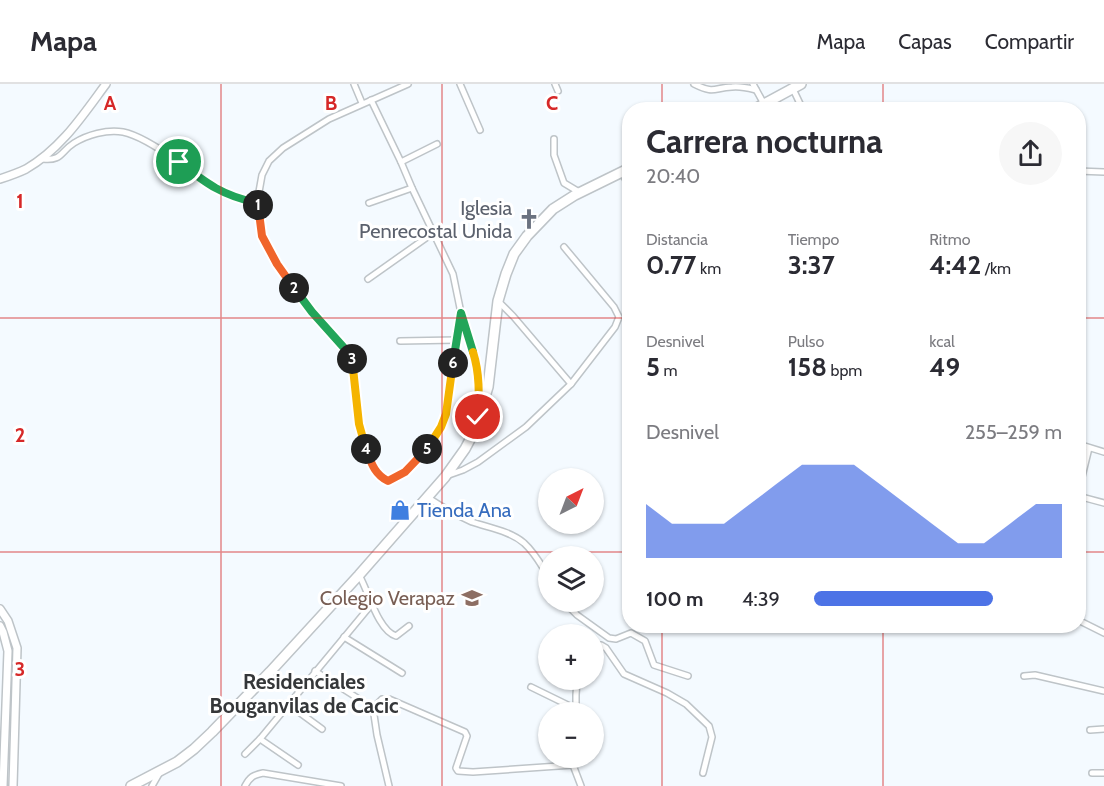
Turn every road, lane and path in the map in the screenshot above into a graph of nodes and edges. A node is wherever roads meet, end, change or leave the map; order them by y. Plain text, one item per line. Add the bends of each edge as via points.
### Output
1 (106, 84) edge
2 (354, 84) edge
3 (408, 84) edge
4 (460, 84) edge
5 (555, 84) edge
6 (694, 84) edge
7 (797, 86) edge
8 (755, 87) edge
9 (558, 91) dead end
10 (371, 100) junction
11 (763, 102) edge
12 (768, 102) edge
13 (801, 102) edge
14 (362, 103) junction
15 (480, 130) dead end
16 (554, 139) dead end
17 (437, 144) dead end
18 (43, 159) junction
19 (402, 162) junction
20 (1086, 171) edge
21 (622, 172) edge
22 (1104, 172) edge
23 (0, 179) edge
24 (412, 188) junction
25 (579, 192) junction
26 (258, 203) junction
27 (369, 203) dead end
28 (433, 233) junction
29 (564, 247) dead end
30 (368, 279) dead end
31 (498, 301) junction
32 (461, 313) junction
33 (457, 340) junction
34 (400, 342) dead end
35 (571, 384) junction
36 (478, 417) junction
37 (1086, 447) edge
38 (1089, 448) junction
39 (1104, 452) edge
40 (1086, 461) edge
41 (445, 477) junction
42 (427, 497) junction
43 (1086, 497) edge
44 (1104, 503) edge
45 (538, 559) edge
46 (359, 575) junction
47 (370, 605) junction
48 (0, 609) edge
49 (572, 612) edge
50 (1086, 624) edge
51 (0, 626) edge
52 (409, 626) dead end
53 (1104, 633) edge
54 (344, 637) junction
55 (604, 647) edge
56 (315, 671) junction
57 (402, 673) dead end
58 (688, 676) dead end
59 (1024, 676) dead end
60 (531, 687) dead end
61 (1104, 690) edge
62 (359, 699) dead end
63 (559, 702) edge
64 (288, 704) junction
65 (322, 729) dead end
66 (1090, 729) dead end
67 (1104, 729) edge
68 (260, 739) junction
69 (246, 754) dead end
70 (298, 765) dead end
71 (538, 767) edge
72 (574, 768) edge
73 (161, 771) junction
74 (703, 773) dead end
75 (1092, 773) dead end
76 (1104, 773) edge
77 (3, 786) edge
78 (13, 786) edge
79 (130, 786) edge
80 (152, 786) edge
81 (245, 786) edge
82 (342, 786) edge
83 (389, 786) edge
84 (580, 786) edge

1 - 18 street via 60,144
2 - 14 street
3 - 10 street
4 - 15 street
5 - 9 street
6 - 8 street via 712,91
7 - 12 highway
7 - 13 street
8 - 11 street
10 - 14 street
10 - 19 street
14 - 26 street via 329,119 276,154 262,175
16 - 25 street via 554,155 564,183
17 - 19 street
18 - 23 street
18 - 26 street via 58,158 71,145 91,136 120,132 144,141 209,185
19 - 24 street
20 - 22 street
21 - 25 highway
24 - 27 street
24 - 28 street
25 - 31 highway via 554,209 527,236 514,254
26 - 33 street via 262,236 277,264 351,358 359,424 373,468 381,478 388,481 405,472 441,427
28 - 30 street
28 - 32 street via 453,274
29 - 35 street via 620,317
31 - 35 street
31 - 36 highway via 488,387
32 - 33 street
32 - 36 street via 476,361
33 - 34 street
35 - 41 street via 526,427 478,462
36 - 41 highway via 470,441
37 - 38 street
38 - 39 street
38 - 40 street
41 - 42 highway
42 - 45 street via 449,512 511,535
42 - 46 highway
43 - 44 street
46 - 47 street
46 - 73 highway via 212,732
47 - 52 street via 390,634 396,636
47 - 54 street
48 - 78 street via 17,648
49 - 58 street via 609,638 631,633 645,641 654,665
50 - 53 street
51 - 77 street via 8,651
54 - 56 street
54 - 57 street
55 - 74 street via 624,674 686,704 709,726 711,737
56 - 62 street
56 - 64 street
59 - 61 street
60 - 63 street
64 - 65 street
64 - 68 street
66 - 67 street
68 - 69 street
68 - 70 street
71 - 83 street via 458,771 465,732 382,699 373,708
72 - 84 street
73 - 79 highway
73 - 80 street
75 - 76 street
81 - 82 street via 254,774 263,773

